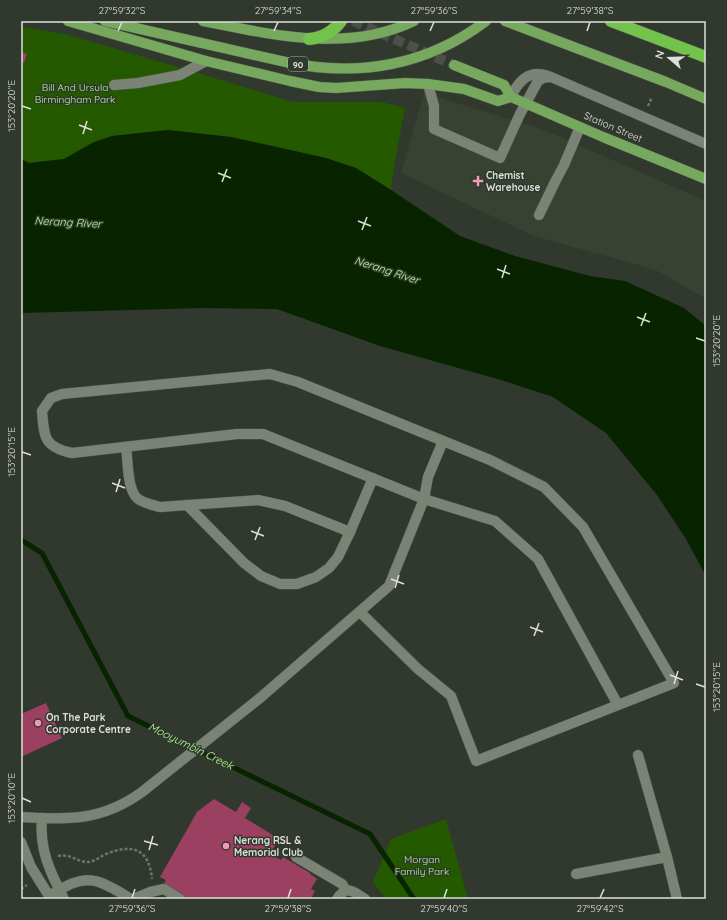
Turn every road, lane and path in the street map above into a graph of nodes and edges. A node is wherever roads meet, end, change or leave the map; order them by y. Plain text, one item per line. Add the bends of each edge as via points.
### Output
1 (68, 21) edge
2 (105, 21) edge
3 (203, 21) edge
4 (341, 21) edge
5 (414, 21) edge
6 (486, 21) edge
7 (505, 21) edge
8 (612, 21) edge
9 (309, 39) junction
10 (706, 58) edge
11 (206, 61) junction
12 (454, 65) tunnel mouth
13 (551, 77) junction
14 (114, 84) dead end
15 (428, 84) junction
16 (511, 97) junction
17 (706, 99) edge
18 (526, 103) junction
19 (580, 126) junction
20 (706, 144) edge
21 (706, 179) edge
22 (539, 215) dead end
23 (443, 441) junction
24 (126, 446) junction
25 (372, 478) junction
26 (424, 499) junction
27 (187, 505) junction
28 (350, 532) junction
29 (360, 612) junction
30 (618, 705) junction
31 (638, 755) dead end
32 (21, 817) edge
33 (42, 818) junction
34 (21, 842) edge
35 (296, 857) dead end
36 (667, 857) junction
37 (53, 858) dead end
38 (576, 874) dead end
39 (30, 884) dead end
40 (21, 889) edge
41 (346, 890) junction
42 (154, 892) junction
43 (62, 894) edge
44 (50, 897) edge
45 (132, 899) edge
46 (180, 899) edge
47 (337, 899) edge
48 (366, 899) edge
49 (676, 899) edge

1 - 11 main road
2 - 6 main road, 90 via 282,61 334,69 369,67 415,58 452,42
3 - 9 main road
4 - 9 highway via 324,36
5 - 9 main road via 369,36
7 - 17 main road
8 - 10 highway
11 - 14 street via 180,75 138,83
11 - 15 main road via 319,87
12 - 16 main road via 504,86
13 - 16 street via 539,74 523,79
13 - 18 street via 538,81
13 - 20 street
15 - 16 main road via 464,90 498,101
15 - 18 street via 434,106 434,130 500,158
16 - 18 main road, Station Street
18 - 19 main road, Station Street
19 - 21 main road, Station Street
19 - 22 street
23 - 24 street via 298,382 270,374 62,394 51,398 42,411 44,432 50,444 60,450 72,453
23 - 26 street via 428,477
23 - 30 street via 490,460 544,487 583,527 674,683
24 - 25 street via 237,434 263,434
24 - 27 street via 131,489 137,499 160,507
25 - 26 street
25 - 28 street
26 - 29 street via 389,586
26 - 30 street via 496,521 538,559
27 - 28 street via 258,500 285,506
27 - 28 street via 244,563 261,576 280,584 297,584 316,577 329,568 338,557
29 - 30 street via 418,669 451,696 476,761
29 - 33 street via 260,698 124,804 104,813 72,818
31 - 36 street
32 - 33 street
33 - 43 street via 41,831 46,861
34 - 44 street via 31,867
35 - 41 street via 342,884
36 - 38 street
36 - 49 street
37 - 42 path via 67,855 90,862 115,851 136,850 144,855 151,867
39 - 40 path
41 - 47 street
41 - 48 street via 351,890
42 - 45 street
42 - 46 street via 164,889
43 - 44 street
43 - 45 street via 67,886 86,880 96,881

